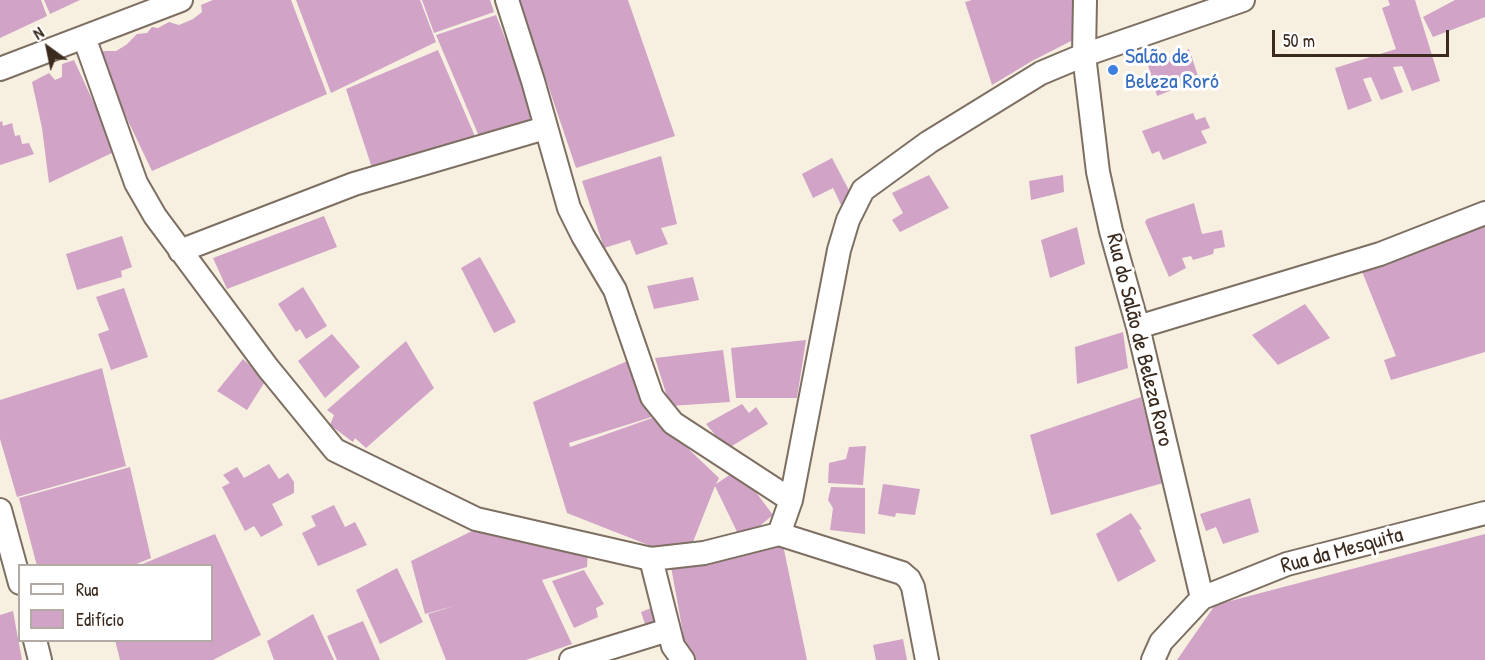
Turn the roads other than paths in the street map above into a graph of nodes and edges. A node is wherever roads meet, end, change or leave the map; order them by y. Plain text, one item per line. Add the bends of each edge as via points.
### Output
1 (507, 0) edge
2 (1085, 0) edge
3 (1243, 0) edge
4 (175, 1) edge
5 (84, 37) junction
6 (1084, 55) junction
7 (0, 69) edge
8 (545, 128) junction
9 (1485, 213) edge
10 (180, 251) junction
11 (1138, 327) junction
12 (791, 501) junction
13 (0, 510) edge
14 (1485, 513) edge
15 (779, 534) junction
16 (651, 559) junction
17 (18, 576) edge
18 (1202, 598) junction
19 (668, 630) junction
20 (35, 642) edge
21 (40, 660) edge
22 (571, 660) edge
23 (683, 660) edge
24 (927, 660) edge
25 (1153, 660) edge

1 - 8 street
2 - 6 street, Rua do Salão de Beleza Roro
3 - 6 street
4 - 5 street
5 - 7 street
5 - 10 street via 136,183
6 - 11 street, Rua do Salão de Beleza Roro via 1098,171
6 - 12 street via 1041,73 929,142 863,190 839,250
8 - 10 street via 354,184
8 - 12 street via 569,208 615,290 652,397 673,423
9 - 11 street via 1380,254
10 - 16 street via 335,450 477,519
11 - 18 street, Rua do Salão de Beleza Roro
12 - 15 street
13 - 17 street
14 - 18 street, Rua da Mesquita via 1287,564
15 - 16 street via 704,553
15 - 24 street via 902,573 913,587
16 - 19 street
18 - 25 street via 1161,642
19 - 22 street
19 - 23 street
20 - 21 street

